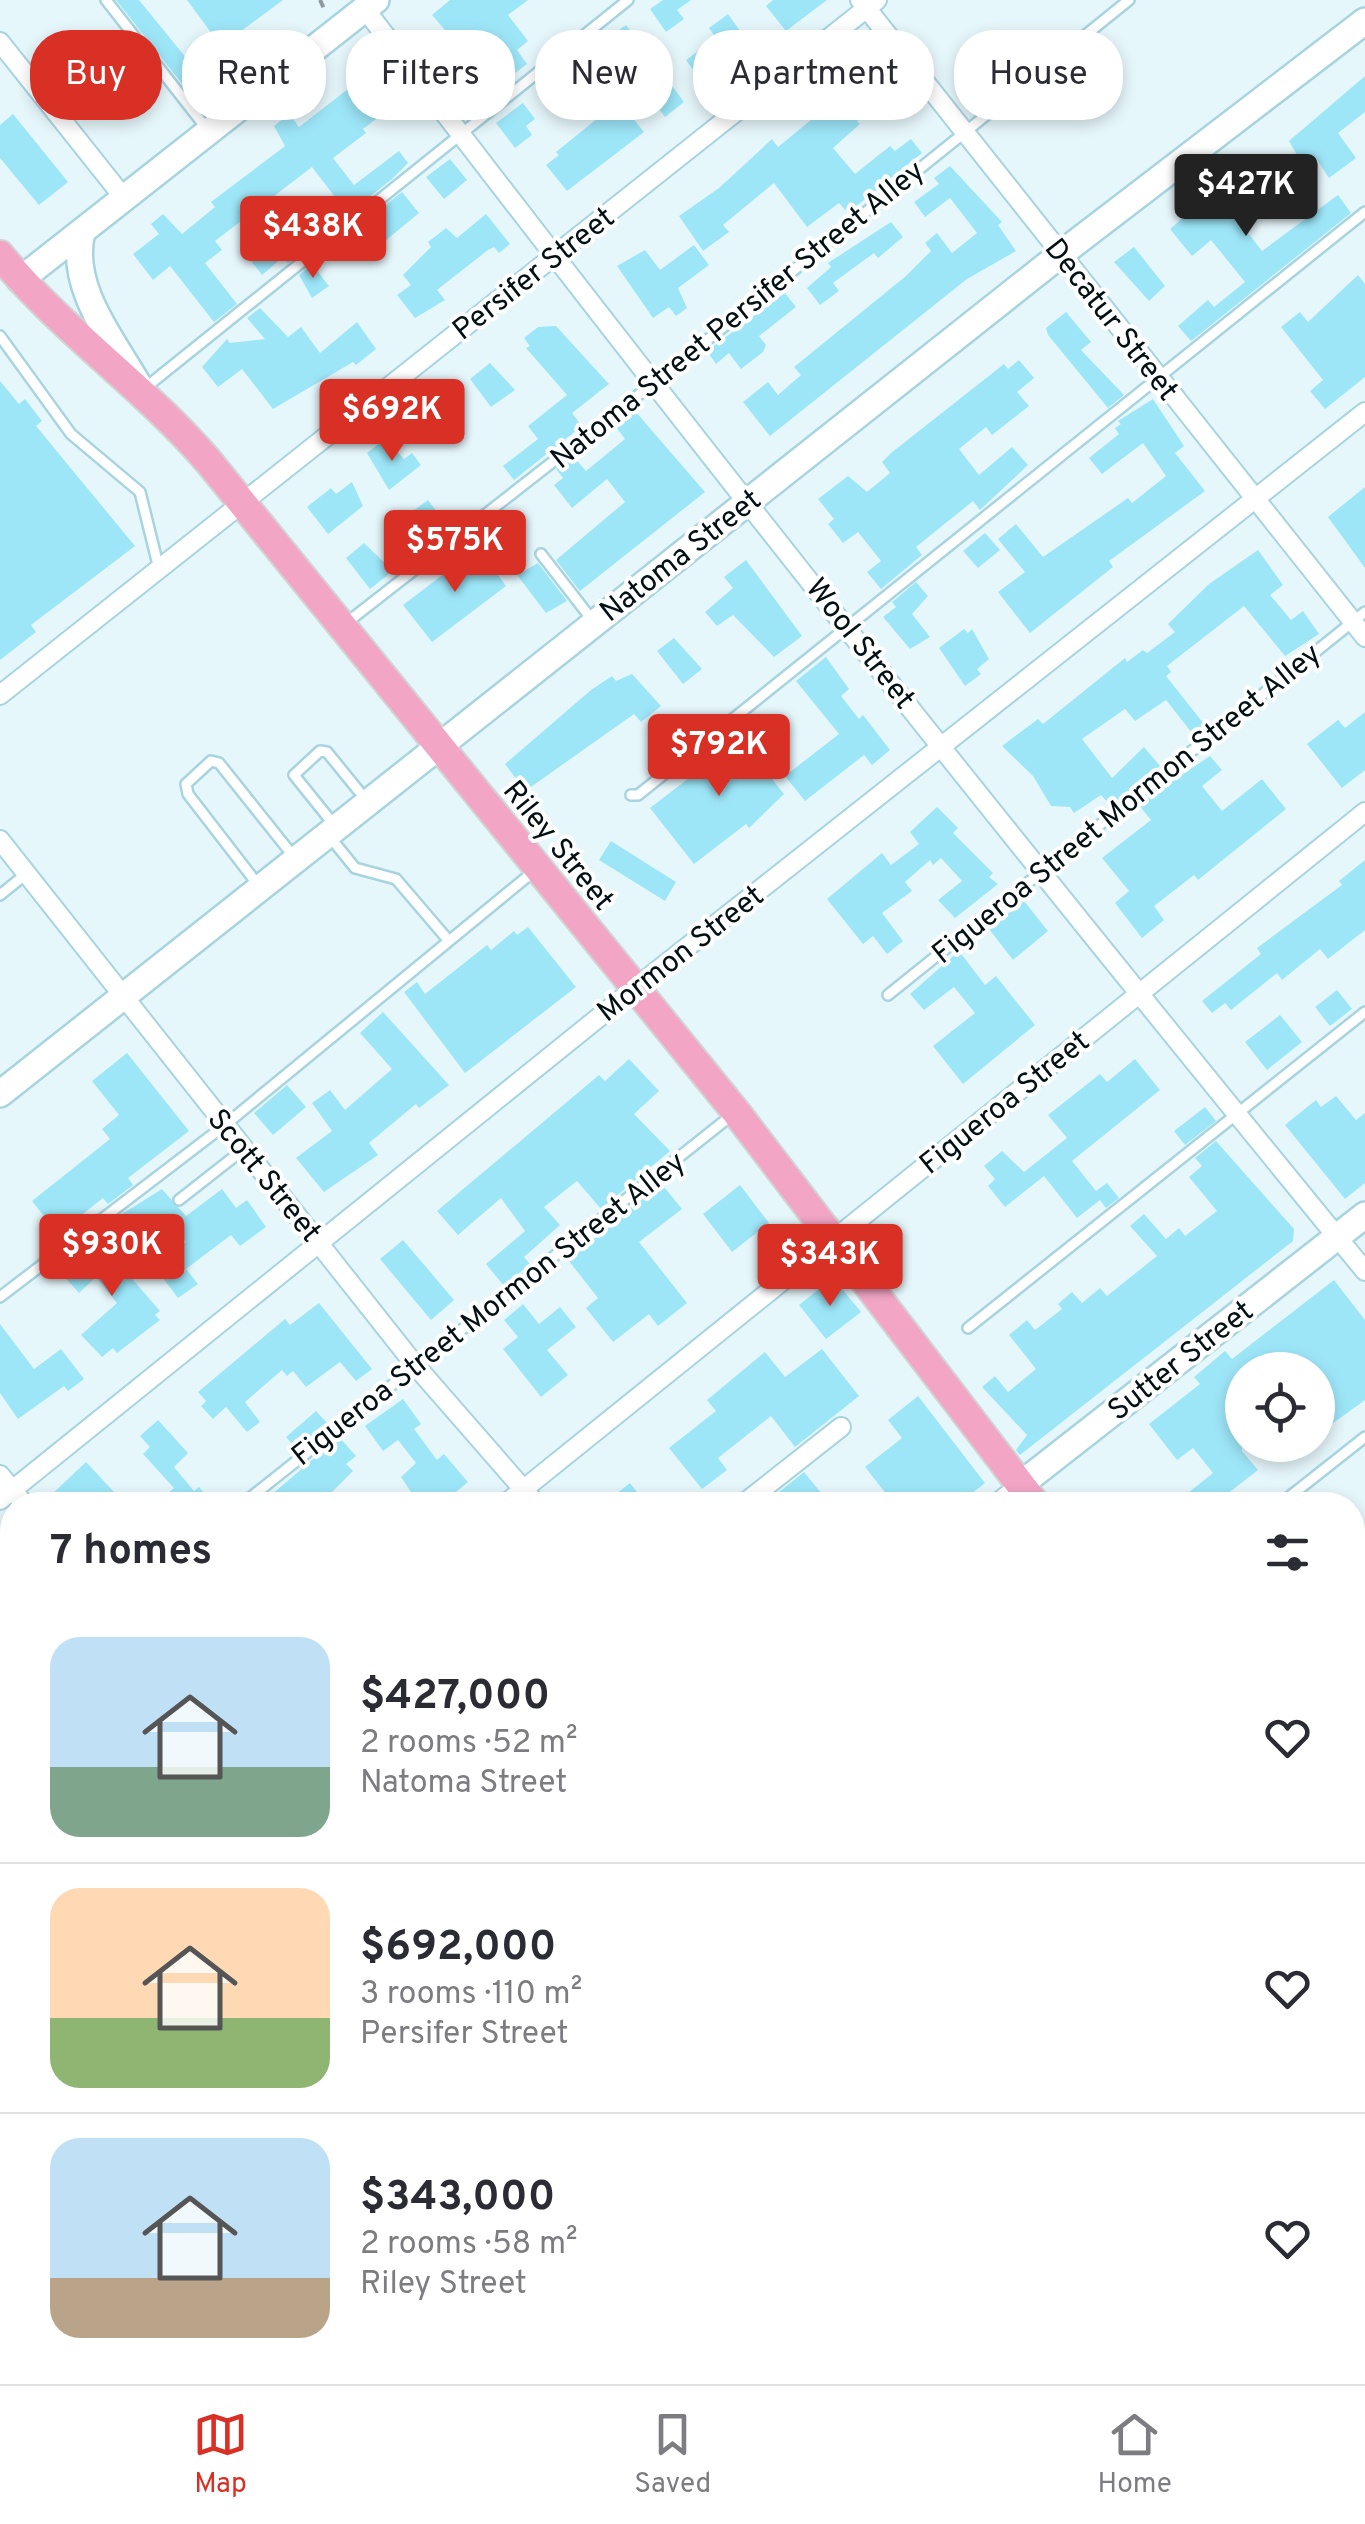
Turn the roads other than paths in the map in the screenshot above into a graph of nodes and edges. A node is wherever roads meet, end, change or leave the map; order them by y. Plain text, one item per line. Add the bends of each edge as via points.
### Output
1 (106, 0) edge
2 (628, 0) edge
3 (1129, 0) edge
4 (868, 3) edge
5 (370, 4) edge
6 (1365, 21) edge
7 (0, 42) edge
8 (209, 131) junction
9 (964, 131) junction
10 (461, 135) junction
11 (124, 198) junction
12 (1365, 212) edge
13 (82, 232) junction
14 (1061, 254) junction
15 (0, 255) edge
16 (554, 256) junction
17 (20, 280) junction
18 (0, 336) edge
19 (1158, 376) junction
20 (655, 382) junction
21 (141, 388) junction
22 (1365, 412) edge
23 (1256, 499) junction
24 (748, 501) junction
25 (245, 505) junction
26 (541, 554) dead end
27 (158, 569) junction
28 (1359, 617) edge
29 (594, 623) junction
30 (343, 626) junction
31 (848, 626) junction
32 (1365, 637) edge
33 (0, 695) edge
34 (943, 746) junction
35 (440, 750) junction
36 (632, 795) dead end
37 (368, 803) junction
38 (1365, 812) edge
39 (332, 831) junction
40 (0, 840) edge
41 (296, 859) junction
42 (538, 868) junction
43 (1040, 870) junction
44 (26, 874) junction
45 (260, 889) junction
46 (0, 895) edge
47 (449, 940) junction
48 (634, 989) junction
49 (1138, 992) junction
50 (888, 995) dead end
51 (124, 996) junction
52 (1365, 1012) edge
53 (0, 1094) edge
54 (736, 1112) junction
55 (1235, 1114) junction
56 (224, 1125) junction
57 (244, 1149) junction
58 (179, 1200) dead end
59 (1365, 1216) edge
60 (1338, 1237) junction
61 (833, 1238) junction
62 (318, 1242) junction
63 (1365, 1270) edge
64 (0, 1297) edge
65 (968, 1328) dead end
66 (415, 1364) junction
67 (841, 1427) dead end
68 (1365, 1437) edge
69 (4, 1488) edge
70 (524, 1490) junction
71 (257, 1492) edge
72 (521, 1492) edge
73 (758, 1492) edge
74 (1026, 1492) edge
75 (1032, 1492) edge
76 (1295, 1492) edge

1 - 8 lane
2 - 10 lane
3 - 9 lane, Natoma Street Persifer Street Alley
4 - 9 street, Decatur Street
4 - 16 street, Persifer Street
5 - 8 street
5 - 10 street, Wool Street
6 - 14 street, Natoma Street
7 - 11 street
8 - 11 street
9 - 14 street, Decatur Street
9 - 20 lane, Natoma Street Persifer Street Alley
10 - 16 street, Wool Street
10 - 21 lane
11 - 13 street
12 - 19 lane
13 - 17 street
13 - 21 street via 82,283
14 - 19 street, Decatur Street
14 - 24 street, Natoma Street
15 - 17 main road, Riley Street
16 - 20 street, Wool Street
16 - 25 street, Persifer Street
17 - 21 main road, Riley Street
18 - 27 lane via 71,434 140,492
19 - 23 street, Decatur Street
19 - 31 lane
20 - 24 street, Wool Street
20 - 30 lane, Natoma Street Persifer Street Alley
21 - 25 main road, Riley Street
22 - 23 street, Mormon Street
23 - 28 street, Decatur Street
23 - 34 street, Mormon Street
24 - 29 street, Natoma Street
24 - 31 street, Wool Street
25 - 27 street, Persifer Street
25 - 30 main road, Riley Street
26 - 29 lane
27 - 33 street, Persifer Street
28 - 32 street, Decatur Street
28 - 43 lane, Figueroa Street Mormon Street Alley
29 - 35 street, Natoma Street
30 - 35 main road, Riley Street
31 - 34 street, Wool Street
31 - 36 lane
34 - 43 street, Wool Street
34 - 48 street, Mormon Street
35 - 37 street, Natoma Street
35 - 42 main road, Riley Street
37 - 39 street, Natoma Street
37 - 39 lane via 320,751 294,775
38 - 49 street, Figueroa Street
39 - 41 street, Natoma Street
39 - 47 lane via 356,868 396,879
40 - 44 street, Scott Street
41 - 45 street, Natoma Street
41 - 45 lane via 211,761 186,784 190,798
42 - 47 lane
42 - 48 main road, Riley Street
43 - 49 street, Wool Street
43 - 50 lane, Figueroa Street Mormon Street Alley
44 - 46 lane
44 - 51 street, Scott Street
45 - 51 street, Natoma Street
47 - 56 lane
48 - 54 main road, Riley Street
48 - 62 street, Mormon Street
49 - 55 street, Wool Street
49 - 61 street, Figueroa Street
51 - 53 street, Natoma Street
51 - 56 street, Scott Street
52 - 55 lane
54 - 61 main road, Riley Street
54 - 66 lane, Figueroa Street Mormon Street Alley
55 - 60 street, Wool Street
55 - 65 lane
56 - 57 street, Scott Street
56 - 64 lane
57 - 58 lane
57 - 62 street, Scott Street
59 - 60 street, Sutter Street
60 - 63 street, Wool Street
60 - 75 street, Sutter Street
61 - 70 street, Figueroa Street
61 - 74 main road, Riley Street
62 - 66 street, Scott Street
62 - 69 street, Mormon Street
66 - 70 street, Scott Street
66 - 71 lane, Figueroa Street Mormon Street Alley
67 - 73 street
68 - 76 lane
70 - 72 street, Figueroa Street

